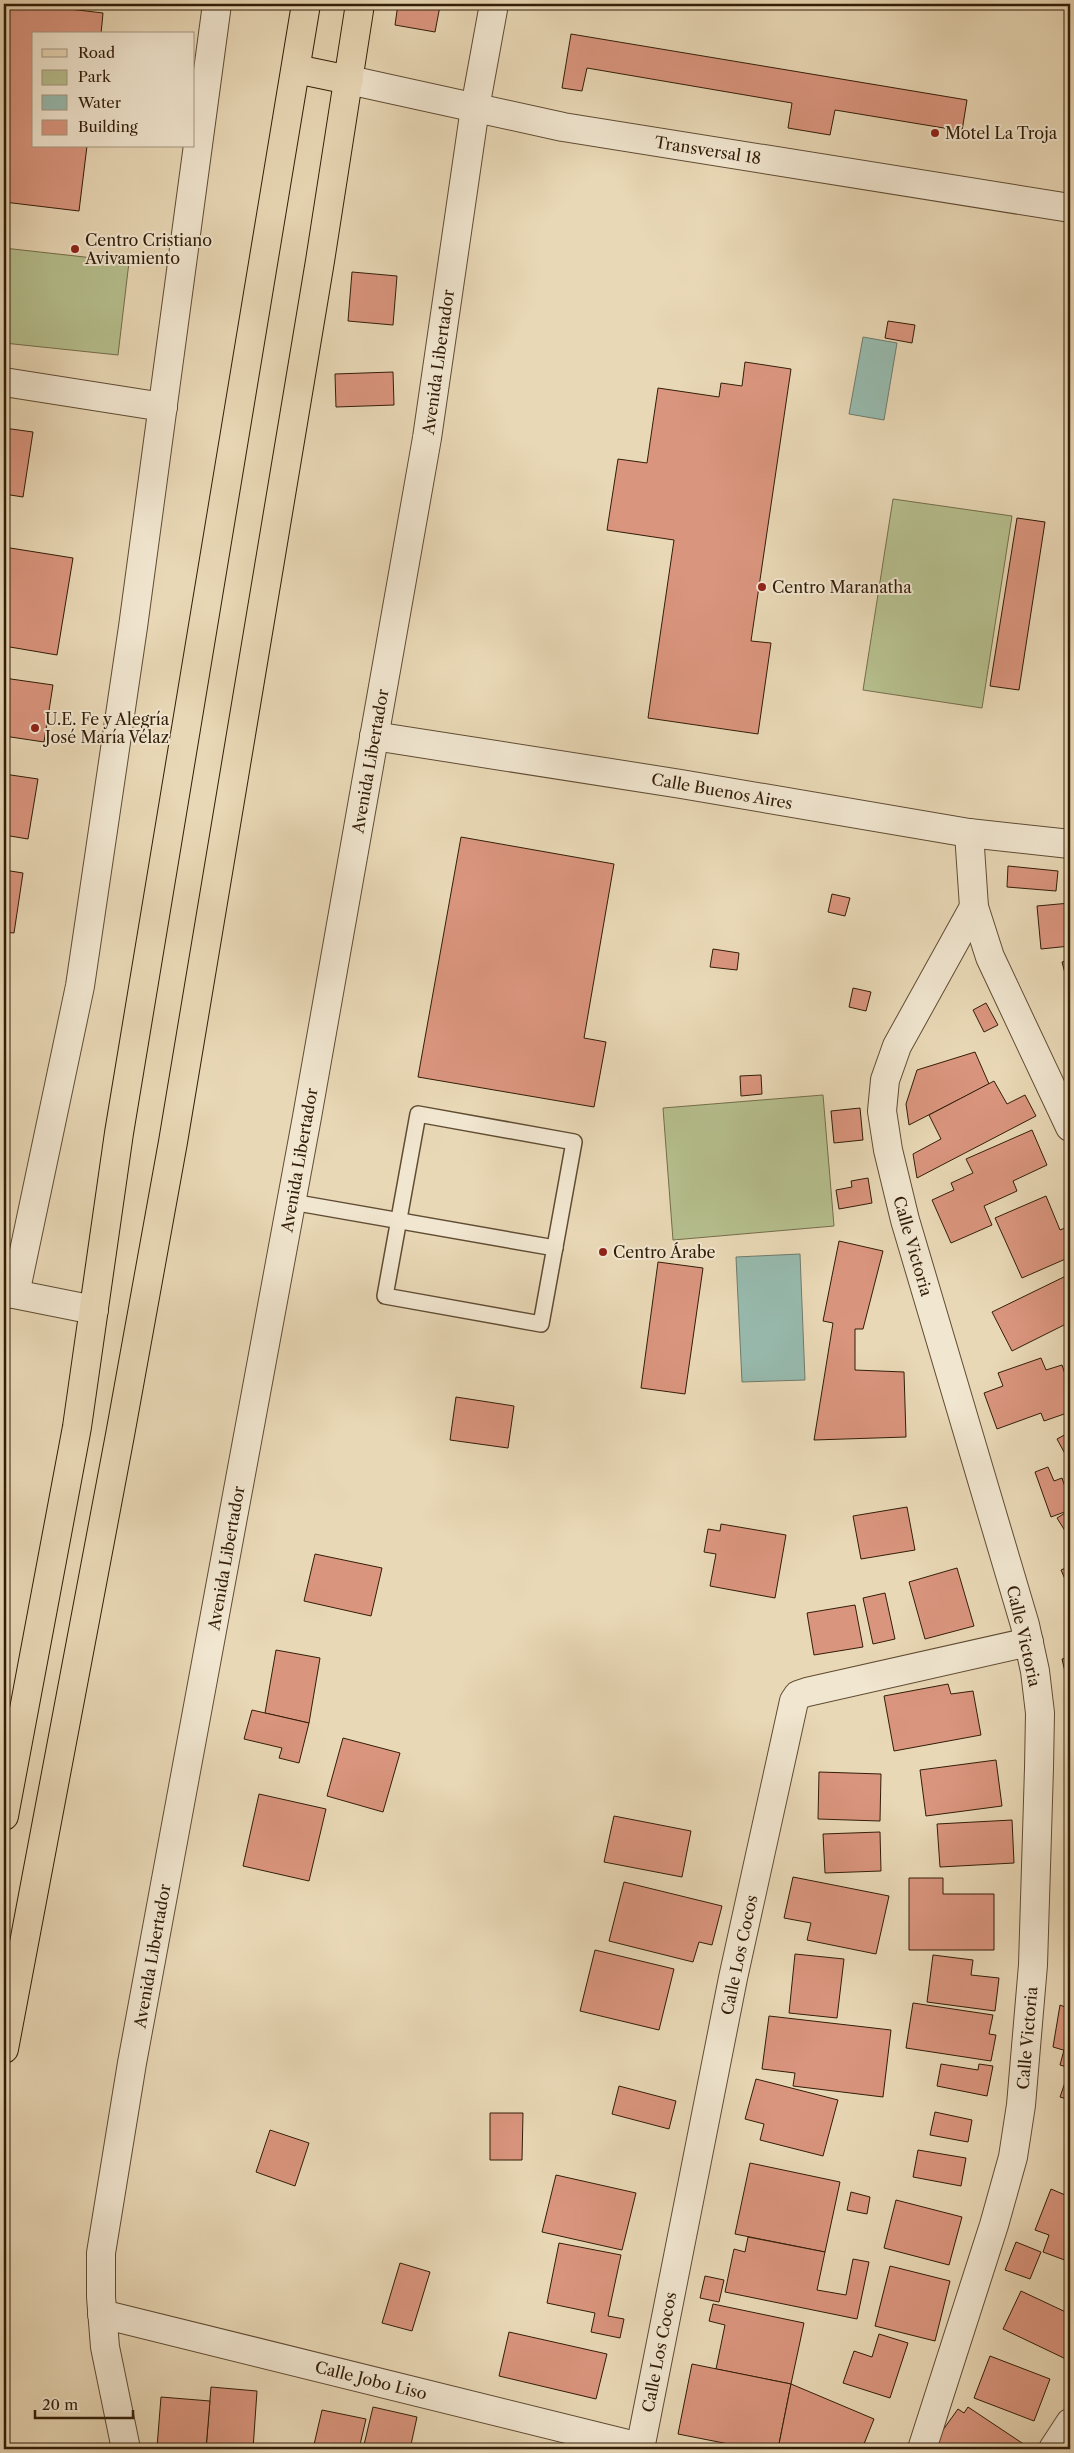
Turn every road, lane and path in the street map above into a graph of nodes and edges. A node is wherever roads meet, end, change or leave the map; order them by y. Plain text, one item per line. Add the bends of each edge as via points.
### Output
1 (217, 4) edge
2 (306, 4) edge
3 (360, 4) edge
4 (494, 4) edge
5 (296, 69) junction
6 (348, 80) junction
7 (475, 108) junction
8 (1070, 208) edge
9 (4, 382) edge
10 (163, 407) junction
11 (374, 736) junction
12 (968, 833) junction
13 (1070, 844) edge
14 (974, 907) junction
15 (1070, 1127) edge
16 (292, 1202) junction
17 (399, 1220) junction
18 (555, 1248) junction
19 (9, 1293) edge
20 (94, 1310) junction
21 (1029, 1642) junction
22 (4, 1816) edge
23 (4, 2049) edge
24 (102, 2314) junction
25 (1070, 2423) edge
26 (640, 2448) edge
27 (126, 2449) edge
28 (922, 2449) edge
29 (1053, 2449) edge

1 - 10 street
2 - 5 main road
3 - 6 main road
4 - 7 street, Avenida Libertador
5 - 6 main road
5 - 20 main road via 120,1133
6 - 7 street, Transversal 18
6 - 23 main road via 173,1142
7 - 8 street, Transversal 18 via 563,127
7 - 11 street, Avenida Libertador via 427,438
9 - 10 street
10 - 19 street via 80,986
11 - 12 street, Calle Buenos Aires
11 - 16 street, Avenida Libertador
12 - 13 street, Calle Buenos Aires
12 - 14 street
14 - 15 street via 990,957
14 - 21 street, Calle Victoria via 897,1046 885,1080 882,1111 904,1220
16 - 17 lane
16 - 24 street, Avenida Libertador via 132,2063 102,2253
17 - 18 lane
17 - 18 lane via 385,1296 405,1300 541,1324
17 - 18 lane via 418,1114 574,1142
19 - 20 street
20 - 22 main road via 77,1427
21 - 26 street, Calle Los Cocos via 807,1692 794,1700 733,1978
21 - 28 street, Calle Victoria via 1040,1713 1032,1966 1021,2105 1012,2157 994,2225
24 - 26 street, Calle Jobo Liso
24 - 27 street, Avenida Libertador via 111,2385
25 - 29 street

